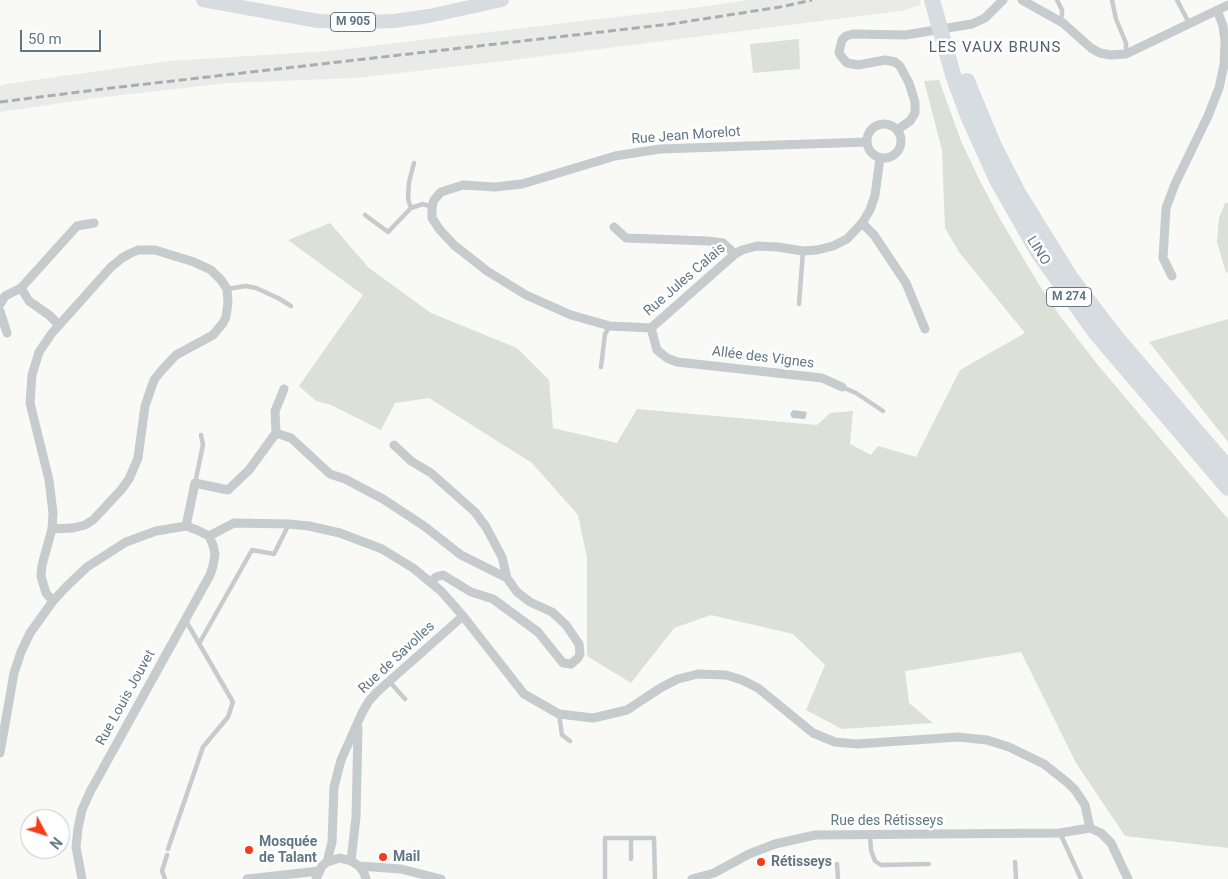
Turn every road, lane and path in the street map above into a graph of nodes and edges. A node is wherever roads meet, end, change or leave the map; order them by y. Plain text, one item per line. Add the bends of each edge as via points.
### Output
1 (203, 0) edge
2 (502, 0) edge
3 (932, 0) edge
4 (942, 0) edge
5 (1003, 0) edge
6 (1022, 0) edge
7 (1057, 0) edge
8 (1112, 0) edge
9 (1177, 0) edge
10 (1228, 5) edge
11 (1217, 10) junction
12 (1060, 20) junction
13 (1189, 23) junction
14 (1126, 54) junction
15 (960, 77) junction
16 (897, 130) junction
17 (867, 142) junction
18 (880, 158) junction
19 (414, 163) dead end
20 (432, 206) junction
21 (411, 208) junction
22 (365, 215) dead end
23 (94, 223) dead end
24 (862, 223) junction
25 (614, 227) dead end
26 (803, 251) junction
27 (735, 254) junction
28 (1172, 276) dead end
29 (22, 288) junction
30 (227, 289) junction
31 (0, 304) edge
32 (800, 304) dead end
33 (290, 306) dead end
34 (0, 311) edge
35 (59, 325) junction
36 (610, 326) junction
37 (651, 328) junction
38 (925, 329) dead end
39 (7, 333) dead end
40 (601, 367) dead end
41 (842, 387) joint
42 (284, 389) dead end
43 (884, 411) dead end
44 (276, 433) junction
45 (201, 435) dead end
46 (394, 444) dead end
47 (1228, 468) edge
48 (195, 482) junction
49 (1228, 488) edge
50 (289, 524) junction
51 (186, 526) junction
52 (52, 529) junction
53 (209, 536) junction
54 (507, 578) junction
55 (431, 582) junction
56 (53, 601) junction
57 (463, 616) junction
58 (185, 620) junction
59 (200, 642) junction
60 (389, 681) junction
61 (404, 699) dead end
62 (558, 714) junction
63 (358, 725) junction
64 (570, 741) dead end
65 (0, 752) edge
66 (1090, 828) junction
67 (1060, 833) junction
68 (870, 835) junction
69 (631, 838) junction
70 (168, 849) dead end
71 (168, 855) dead end
72 (631, 859) dead end
73 (327, 862) junction
74 (1016, 862) dead end
75 (355, 863) junction
76 (838, 864) dead end
77 (929, 864) dead end
78 (317, 875) edge
79 (82, 879) edge
80 (165, 879) edge
81 (247, 879) edge
82 (366, 879) edge
83 (442, 879) edge
84 (605, 879) edge
85 (655, 879) edge
86 (692, 879) edge
87 (838, 879) edge
88 (1016, 879) edge
89 (1081, 879) edge
90 (1128, 879) edge

1 - 2 main road, M 905 via 318,21 357,22 429,16
3 - 15 highway, LINO / M 274
4 - 15 highway, LINO / M 274
5 - 16 street via 985,18 972,24 906,35 853,34 842,40 841,56 848,63 885,60 900,66 909,83 915,113 910,122
6 - 12 street
7 - 12 lane via 1062,10
8 - 14 lane via 1126,43
9 - 13 lane
10 - 11 street
11 - 13 street
11 - 28 street via 1224,26 1225,41 1219,88 1166,208 1163,258
12 - 14 street via 1095,51 1106,55
13 - 14 street
15 - 47 highway, LINO / M 274 via 1018,193 1064,269 1115,336
15 - 49 highway, LINO / M 274 via 984,153 1038,252 1096,333
16 - 17 street via 888,124 878,125 869,132
16 - 18 street via 901,140 899,150 891,157
17 - 18 street via 871,152
17 - 20 street, Rue Jean Morelot via 645,151 615,156 522,184 494,187 463,185 440,192
18 - 24 street, Rue Jules Calais via 875,195
19 - 21 lane via 409,182
20 - 21 lane via 422,204
20 - 36 street, Rue Jules Calais via 432,218 440,230 487,271 526,296
21 - 22 lane via 388,232
23 - 29 street via 77,226
24 - 26 street, Rue Jules Calais via 847,239 833,246
24 - 38 street via 874,235 906,283
25 - 27 street via 626,238 723,243
26 - 27 street, Rue Jules Calais via 757,246
26 - 32 lane
27 - 37 street, Rue Jules Calais
29 - 31 street via 5,296
29 - 35 street via 29,301
30 - 33 lane via 256,288
30 - 35 street via 211,270 194,262 163,251 138,250 116,262
30 - 52 street via 228,309 219,329 176,355 154,380 146,406 138,458 121,490 85,525
34 - 39 street
35 - 52 street via 39,352 30,385 31,409 49,480
36 - 37 street, Rue Jules Calais
36 - 40 lane via 604,334
37 - 41 street, Allée des Vignes via 657,350 677,362 822,378
41 - 43 lane, Allée des Vignes
42 - 44 street via 275,411
44 - 48 street via 249,470 228,490
44 - 54 street via 292,438 330,474 383,499 461,555
45 - 48 lane via 203,445
46 - 54 street via 475,512 502,557
48 - 51 street
50 - 53 street via 234,523
50 - 55 street via 330,530 360,539 403,561
50 - 59 lane via 274,554 252,550
51 - 53 street
51 - 56 street via 156,531 126,542 87,567
52 - 56 street via 41,576 46,594
53 - 58 street, Rue Louis Jouvet via 214,545 214,566
54 - 55 street via 523,598 552,612 571,630 580,649 575,662 563,663 538,632 497,601 471,592 446,576 438,576
55 - 57 street
56 - 65 street via 21,652 14,673
57 - 60 street, Rue de Savolles
57 - 62 street via 524,694
58 - 59 lane
58 - 79 street, Rue Louis Jouvet via 82,810 76,847
59 - 70 lane via 233,702 228,717 203,747
60 - 61 lane
60 - 63 street, Rue de Savolles via 369,702
62 - 64 lane via 562,734
62 - 66 street via 593,718 627,710 669,683 683,678 708,673 726,675 758,688 813,733 835,742 857,744 958,737 987,740 1009,747 1048,767 1076,790 1085,805
63 - 73 street, Rue de Savolles via 341,760 334,787 332,842
63 - 75 street, Rue de Savolles
66 - 67 street, Rue des Rétisseys
66 - 90 street via 1101,833 1111,844
67 - 68 street, Rue des Rétisseys
67 - 89 lane
68 - 77 lane via 871,850 881,866
68 - 86 street, Rue des Rétisseys via 815,835 792,839 749,854 714,873
69 - 72 lane
69 - 84 lane via 605,838
69 - 85 lane via 654,838
71 - 80 lane via 162,871
73 - 75 street via 340,858
73 - 78 street
74 - 88 lane
75 - 82 street
75 - 83 street
76 - 87 lane
78 - 81 street

